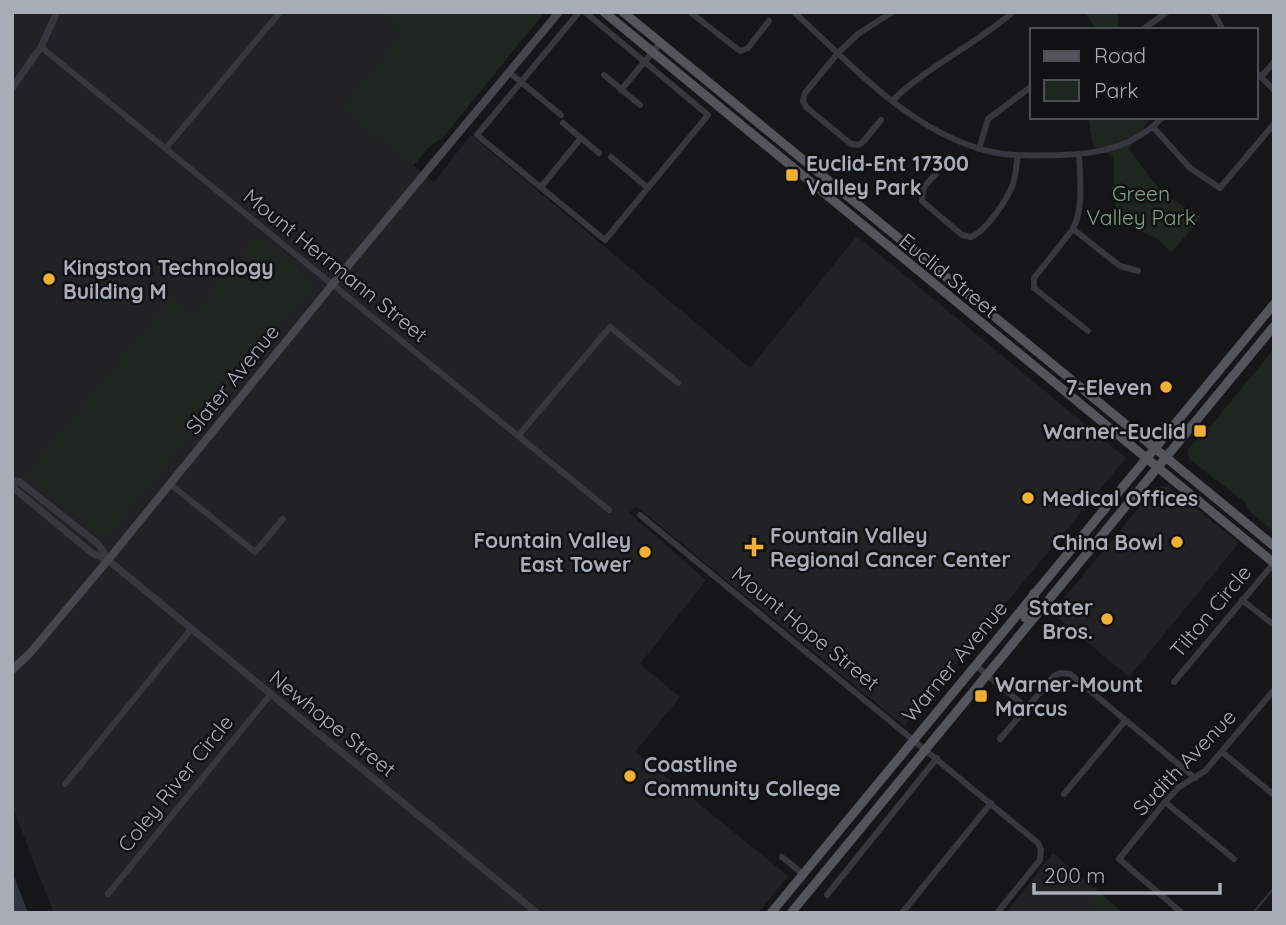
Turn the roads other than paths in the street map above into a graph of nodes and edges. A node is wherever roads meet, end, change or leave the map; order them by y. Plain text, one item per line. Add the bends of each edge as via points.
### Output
1 (57, 12) edge
2 (281, 12) edge
3 (559, 12) edge
4 (579, 12) edge
5 (585, 12) edge
6 (604, 12) edge
7 (623, 12) edge
8 (690, 12) edge
9 (793, 12) edge
10 (892, 12) edge
11 (1013, 12) edge
12 (1167, 12) edge
13 (769, 20) dead end
14 (1145, 28) edge
15 (660, 43) junction
16 (41, 47) junction
17 (652, 52) junction
18 (838, 53) junction
19 (645, 61) junction
20 (1274, 62) edge
21 (510, 73) junction
22 (1259, 74) edge
23 (604, 75) dead end
24 (521, 82) junction
25 (12, 88) edge
26 (1030, 88) edge
27 (1274, 88) edge
28 (621, 90) junction
29 (892, 100) junction
30 (640, 105) dead end
31 (736, 105) junction
32 (561, 115) dead end
33 (727, 115) junction
34 (1161, 119) edge
35 (881, 120) dead end
36 (563, 123) dead end
37 (1274, 124) edge
38 (1153, 127) junction
39 (581, 138) junction
40 (166, 148) junction
41 (979, 149) junction
42 (598, 153) dead end
43 (1079, 155) junction
44 (611, 156) dead end
45 (1018, 156) junction
46 (936, 174) dead end
47 (541, 187) junction
48 (648, 188) junction
49 (1073, 229) junction
50 (1138, 271) dead end
51 (332, 285) junction
52 (1274, 304) edge
53 (1274, 326) edge
54 (1088, 331) dead end
55 (678, 383) dead end
56 (518, 436) junction
57 (1154, 448) junction
58 (1166, 457) junction
59 (1145, 459) junction
60 (1157, 469) junction
61 (12, 482) edge
62 (170, 484) junction
63 (609, 510) dead end
64 (640, 515) dead end
65 (283, 519) dead end
66 (1274, 546) edge
67 (108, 560) junction
68 (1274, 563) edge
69 (1034, 593) junction
70 (1242, 600) junction
71 (1274, 625) edge
72 (191, 629) junction
73 (1020, 632) junction
74 (975, 665) junction
75 (12, 670) edge
76 (986, 675) junction
77 (1174, 682) dead end
78 (1274, 690) edge
79 (270, 695) junction
80 (1027, 708) junction
81 (1125, 721) junction
82 (913, 739) junction
83 (1000, 739) dead end
84 (924, 748) junction
85 (1222, 752) junction
86 (937, 758) junction
87 (1195, 778) junction
88 (65, 784) dead end
89 (1064, 794) dead end
90 (1274, 795) edge
91 (1165, 802) junction
92 (991, 803) junction
93 (782, 857) dead end
94 (1234, 859) dead end
95 (803, 874) junction
96 (108, 894) dead end
97 (827, 895) dead end
98 (774, 912) edge
99 (537, 913) edge
100 (791, 913) edge
101 (902, 913) edge
102 (997, 913) edge
103 (1182, 913) edge

1 - 16 street
2 - 40 street
3 - 21 main road, Slater Avenue
4 - 24 street
5 - 19 street
6 - 17 main road, Euclid Street
7 - 15 main road, Euclid Street
8 - 13 street via 740,51
9 - 18 street
10 - 18 street
11 - 29 street
12 - 14 street
15 - 17 street
15 - 31 main road, Euclid Street
16 - 25 street
16 - 40 street, Mount Herrmann Street
17 - 19 street
17 - 33 main road, Euclid Street
18 - 29 street
18 - 35 street via 805,93 806,107 851,144 863,142
19 - 28 street
19 - 48 street via 708,115
20 - 22 street
21 - 24 street
21 - 51 main road, Slater Avenue
22 - 27 street
23 - 28 street
24 - 32 street
24 - 47 street via 477,135
26 - 41 street via 988,119
28 - 30 street
29 - 41 street via 931,129
31 - 33 street
31 - 57 main road, Euclid Street
33 - 59 main road, Euclid Street
34 - 38 street
36 - 39 street
37 - 38 street via 1220,188 1190,168
38 - 43 street via 1126,145
39 - 42 street
39 - 47 street
40 - 51 street, Mount Herrmann Street
41 - 45 street
43 - 45 street
43 - 49 street via 1080,199
44 - 48 street
45 - 46 street via 1006,198 971,237 962,235 922,201 922,191
47 - 48 street via 605,240
49 - 50 street via 1120,266
49 - 54 street via 1033,283
51 - 56 street, Mount Herrmann Street
51 - 62 main road, Slater Avenue
52 - 57 main road, Warner Avenue
53 - 58 main road, Warner Avenue
55 - 56 street via 610,327
56 - 63 street, Mount Herrmann Street
57 - 58 main road, Euclid Street
57 - 59 main road, Warner Avenue
58 - 60 main road, Warner Avenue
58 - 66 main road, Euclid Street
59 - 60 main road, Euclid Street
59 - 69 main road, Warner Avenue
60 - 68 main road, Euclid Street
60 - 73 main road, Warner Avenue
61 - 67 street, Newhope Street via 92,552
62 - 65 street via 255,552
62 - 67 main road, Slater Avenue
64 - 82 street, Mount Hope Street
67 - 72 street, Newhope Street
67 - 75 main road, Slater Avenue
68 - 70 street, Tilton Circle
69 - 73 main road via 1035,605
69 - 74 main road, Warner Avenue
70 - 71 street
70 - 77 street, Tilton Circle
72 - 79 street, Newhope Street
72 - 88 street
73 - 76 main road, Warner Avenue
74 - 76 street
74 - 82 main road, Warner Avenue
76 - 80 street
76 - 84 main road, Warner Avenue
78 - 85 street, Sudith Avenue
79 - 96 street, Coley River Circle
79 - 99 street, Newhope Street
80 - 81 street via 1054,676 1070,674
80 - 83 street
81 - 87 street
81 - 89 street
82 - 84 street, Mount Hope Street
82 - 95 main road, Warner Avenue
84 - 86 street, Mount Hope Street
84 - 100 main road, Warner Avenue
85 - 87 street, Sudith Avenue
85 - 90 street
86 - 92 street, Mount Hope Street
86 - 97 street
87 - 91 street, Sudith Avenue
91 - 94 street
91 - 103 street, Sudith Avenue via 1119,859
92 - 101 street
92 - 102 street, Mount Hope Street via 1038,842 1041,851 1040,860
93 - 95 street
95 - 98 main road, Warner Avenue

